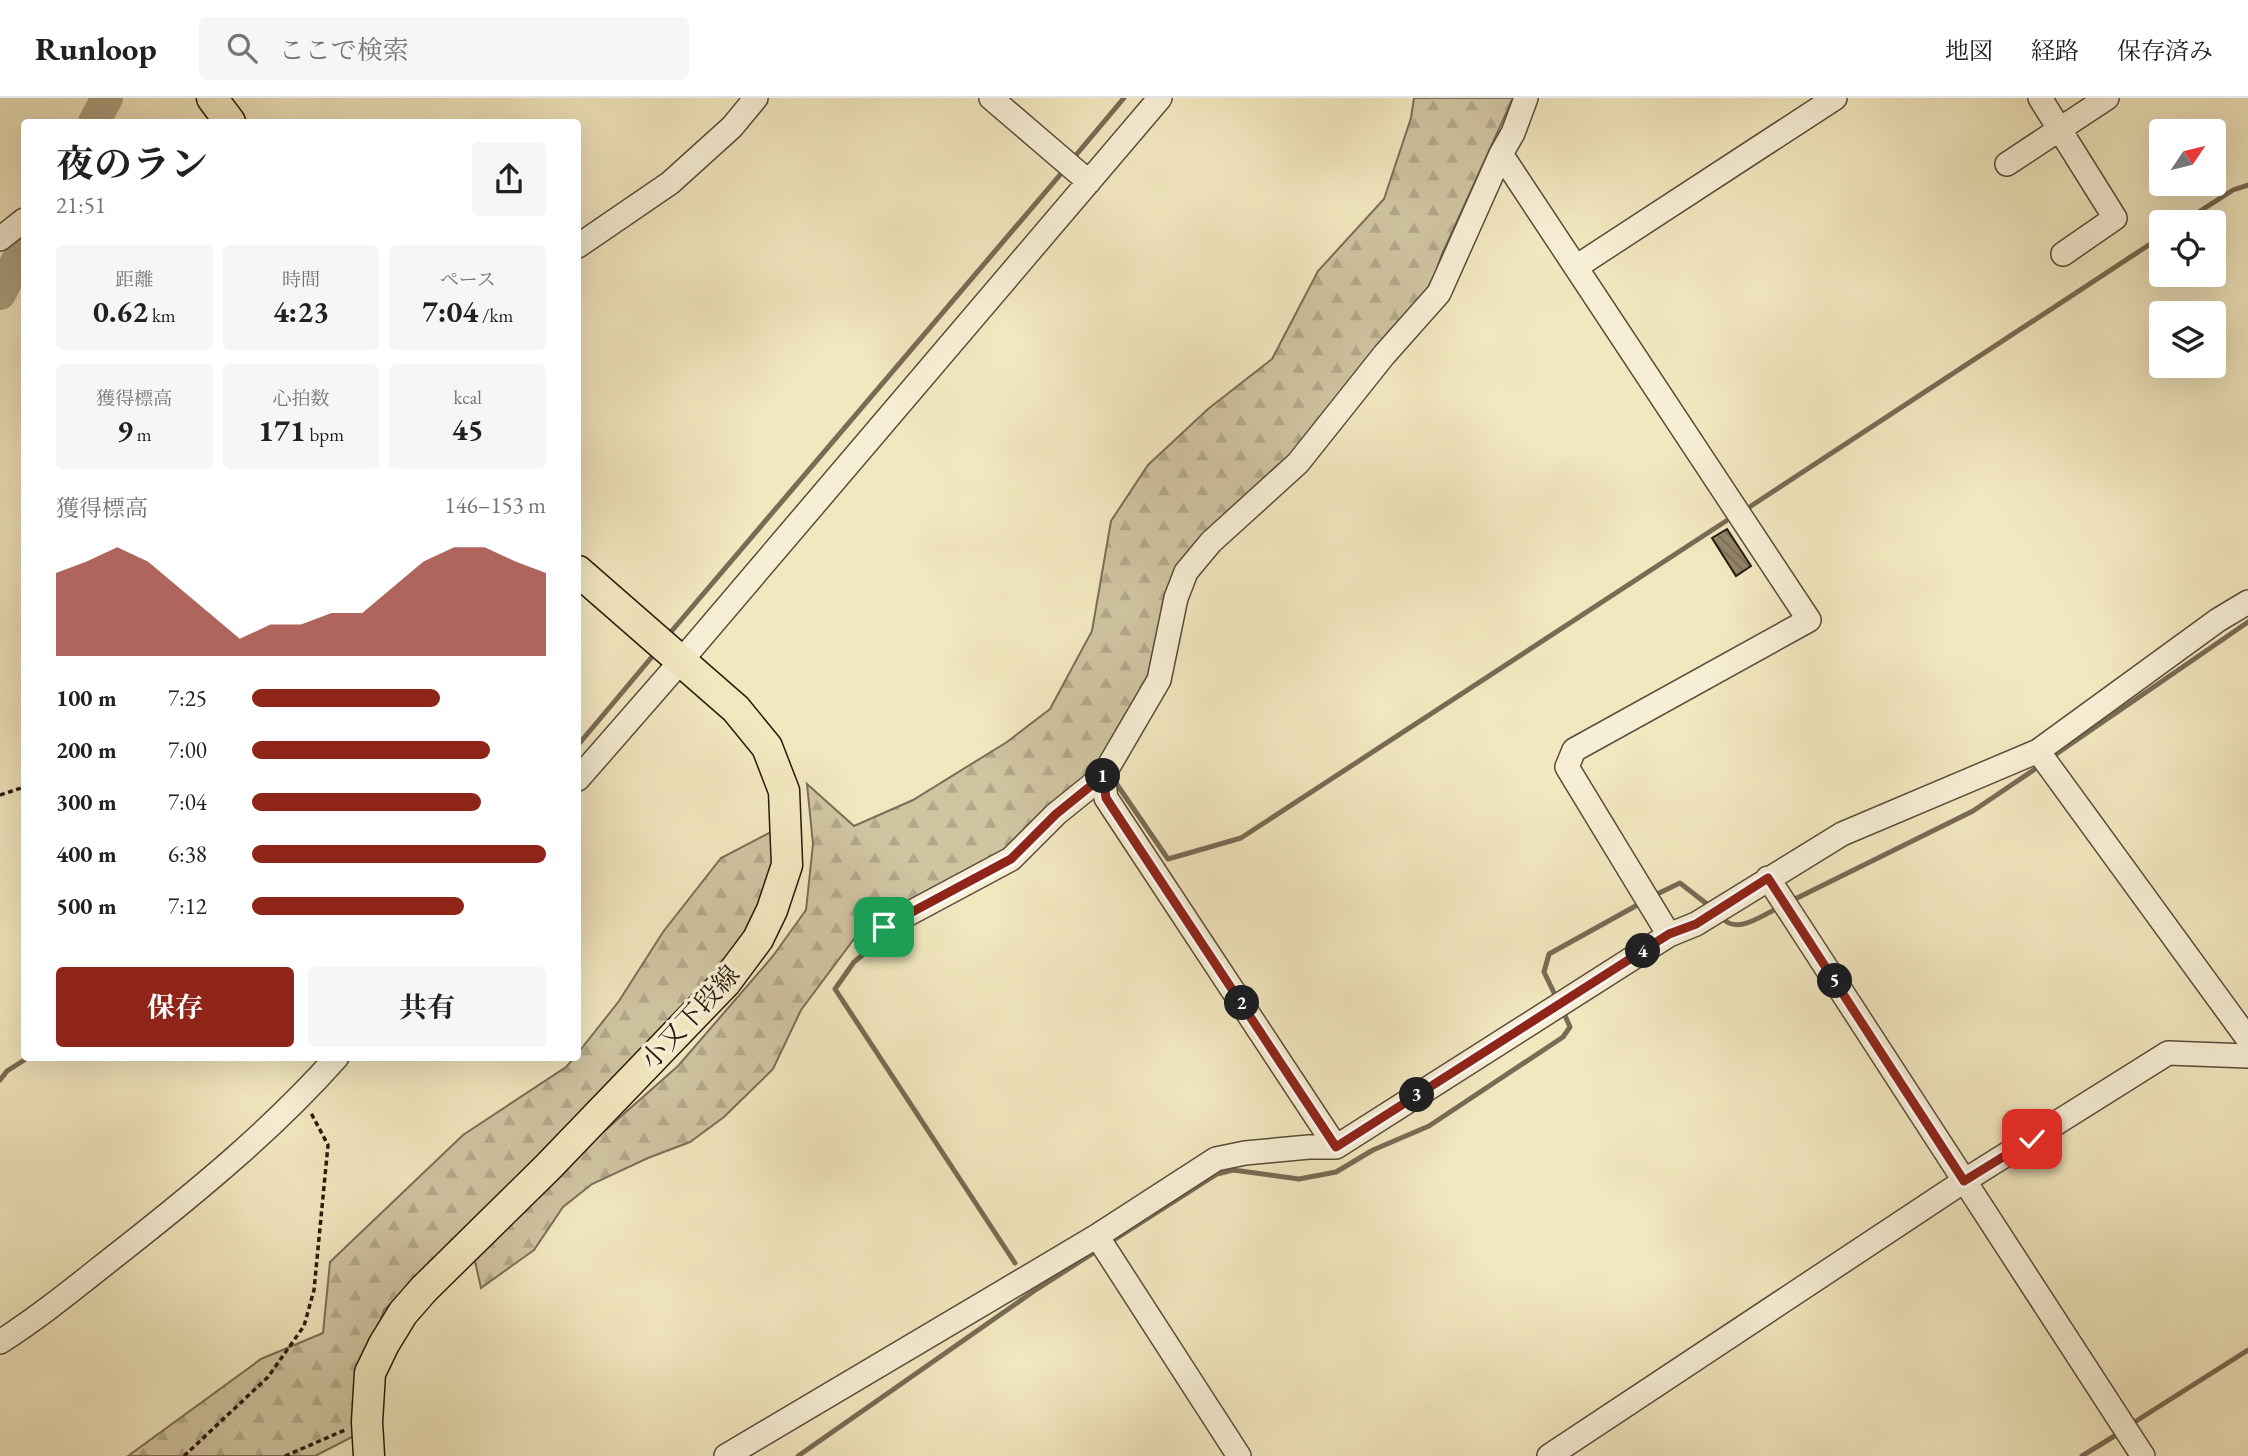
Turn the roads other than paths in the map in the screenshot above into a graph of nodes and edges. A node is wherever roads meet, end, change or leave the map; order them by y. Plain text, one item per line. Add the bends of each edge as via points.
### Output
1 (212, 98) edge
2 (756, 98) edge
3 (991, 98) edge
4 (1160, 98) edge
5 (1526, 98) edge
6 (1835, 98) edge
7 (2040, 98) edge
8 (2107, 98) edge
9 (228, 119) edge
10 (2061, 128) junction
11 (1501, 154) junction
12 (2007, 164) dead end
13 (1089, 182) junction
14 (21, 222) edge
15 (0, 239) edge
16 (581, 244) edge
17 (2063, 254) dead end
18 (1576, 267) junction
19 (581, 574) edge
20 (2248, 602) edge
21 (681, 661) junction
22 (2038, 751) junction
23 (581, 776) edge
24 (1103, 776) junction
25 (1768, 878) junction
26 (884, 927) dead end
27 (1669, 934) junction
28 (2248, 1039) edge
29 (2248, 1056) edge
30 (333, 1061) edge
31 (1336, 1147) junction
32 (1964, 1181) junction
33 (1097, 1236) junction
34 (0, 1342) edge
35 (369, 1456) edge
36 (726, 1456) edge
37 (1239, 1456) edge
38 (1549, 1456) edge
39 (2143, 1456) edge

1 - 9 main road
2 - 16 street via 732,127 670,183
3 - 13 street
4 - 13 street
5 - 11 street
6 - 18 street
7 - 10 street
8 - 10 street
10 - 12 street
10 - 17 street via 2115,218
11 - 18 street
11 - 24 street via 1439,293 1298,463 1186,572 1159,680
13 - 21 street
14 - 15 street
18 - 27 street via 1809,620 1574,750 1567,767
19 - 21 main road, 小又下段線
20 - 22 street
21 - 23 street
21 - 35 main road, 小又下段線 via 736,709 767,747 784,791 787,865 772,910 758,939 726,982 403,1313 370,1373
22 - 25 street via 1842,834
22 - 28 street
24 - 26 street via 1011,859
24 - 31 street via 1106,798
25 - 27 street via 1696,924
25 - 32 street
27 - 31 street
29 - 32 street via 2168,1053
30 - 34 street via 302,1096 184,1201
31 - 33 street via 1216,1159
32 - 38 street
32 - 39 street
33 - 36 street
33 - 37 street

